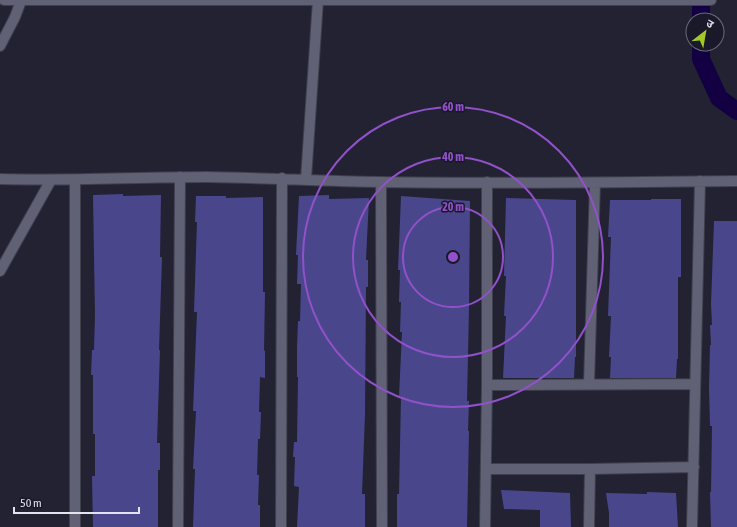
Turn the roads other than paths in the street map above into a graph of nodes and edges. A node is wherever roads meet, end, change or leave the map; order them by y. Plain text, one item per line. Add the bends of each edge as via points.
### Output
1 (4, 0) edge
2 (318, 0) edge
3 (678, 0) edge
4 (711, 0) edge
5 (21, 1) edge
6 (0, 46) edge
7 (180, 177) junction
8 (282, 178) junction
9 (0, 179) edge
10 (306, 179) junction
11 (51, 180) junction
12 (75, 180) junction
13 (700, 181) junction
14 (737, 181) edge
15 (381, 182) junction
16 (487, 182) junction
17 (594, 183) junction
18 (0, 272) edge
19 (589, 384) junction
20 (694, 384) junction
21 (487, 386) junction
22 (694, 467) junction
23 (486, 469) junction
24 (590, 470) junction
25 (75, 527) edge
26 (178, 527) edge
27 (280, 527) edge
28 (382, 527) edge
29 (485, 527) edge
30 (589, 527) edge
31 (692, 527) edge

1 - 5 street
2 - 3 street
2 - 5 street
2 - 10 street
3 - 4 street
5 - 6 street
7 - 8 street
7 - 12 street
7 - 26 street
8 - 10 street
8 - 27 street
9 - 11 street
10 - 15 street
11 - 12 street
11 - 18 street
12 - 25 street
13 - 14 street
13 - 17 street
13 - 20 street
15 - 16 street
15 - 28 street
16 - 17 street
16 - 21 street
17 - 19 street
19 - 20 street
19 - 21 street
20 - 22 street
21 - 23 street
22 - 24 street
22 - 31 street
23 - 24 street
23 - 29 street
24 - 30 street

